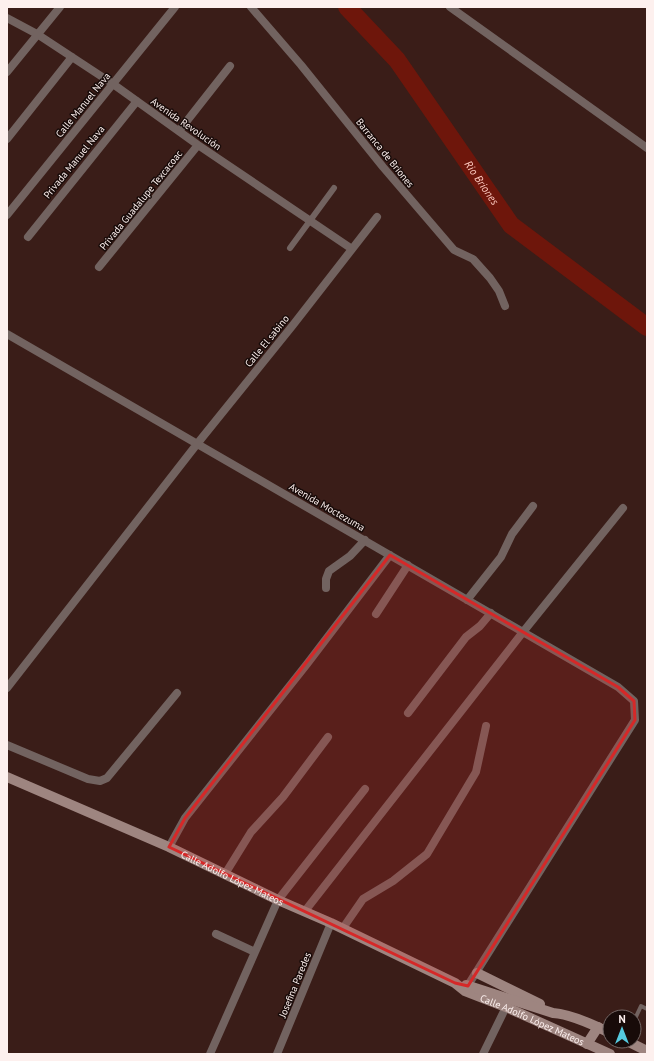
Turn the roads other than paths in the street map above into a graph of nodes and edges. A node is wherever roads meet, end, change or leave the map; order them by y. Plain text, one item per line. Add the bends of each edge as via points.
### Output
1 (60, 7) edge
2 (175, 7) edge
3 (251, 7) edge
4 (450, 7) edge
5 (7, 18) edge
6 (38, 34) junction
7 (72, 57) junction
8 (230, 66) dead end
9 (7, 72) edge
10 (113, 84) junction
11 (137, 101) junction
12 (179, 131) junction
13 (7, 139) edge
14 (198, 145) junction
15 (647, 148) edge
16 (334, 188) dead end
17 (7, 215) edge
18 (377, 217) dead end
19 (310, 221) junction
20 (28, 237) dead end
21 (290, 248) dead end
22 (352, 250) junction
23 (99, 267) dead end
24 (505, 306) dead end
25 (7, 334) edge
26 (197, 444) junction
27 (533, 506) dead end
28 (623, 508) dead end
29 (365, 540) junction
30 (390, 555) junction
31 (408, 565) junction
32 (326, 588) dead end
33 (467, 600) junction
34 (490, 613) junction
35 (376, 614) dead end
36 (522, 632) junction
37 (7, 688) edge
38 (177, 693) dead end
39 (408, 713) dead end
40 (486, 726) dead end
41 (328, 737) dead end
42 (7, 745) edge
43 (7, 777) edge
44 (365, 789) dead end
45 (169, 847) junction
46 (225, 874) junction
47 (278, 900) junction
48 (305, 911) junction
49 (331, 923) junction
50 (343, 928) junction
51 (216, 934) dead end
52 (255, 952) junction
53 (477, 973) junction
54 (466, 988) junction
55 (506, 1007) junction
56 (640, 1009) edge
57 (647, 1009) edge
58 (560, 1013) junction
59 (598, 1027) junction
60 (602, 1029) edge
61 (587, 1044) junction
62 (210, 1054) edge
63 (277, 1054) edge
64 (483, 1054) edge
65 (610, 1054) edge

1 - 6 street
2 - 10 street, Calle Manuel Nava
3 - 24 street, Barranca de Briones via 454,250 473,259 490,278 500,291
4 - 15 street
5 - 6 street, Avenida Revolución
6 - 7 street, Avenida Revolución
6 - 9 street
7 - 10 street, Avenida Revolución
7 - 13 street
8 - 12 street
10 - 11 street, Avenida Revolución
10 - 17 street, Calle Manuel Nava
11 - 12 street, Avenida Revolución
11 - 20 street, Privada Manuel Nava
12 - 14 street, Avenida Revolución
14 - 19 street, Avenida Revolución
14 - 23 street, Privada Guadalupe Texcacoac
16 - 19 street
18 - 22 street, Calle El sabino
19 - 21 street
19 - 22 street, Avenida Revolución
22 - 26 street, Calle El sabino
25 - 26 street, Avenida Moctezuma
26 - 29 street, Avenida Moctezuma
26 - 37 street, Calle El sabino
27 - 33 street via 512,534 501,557
28 - 36 street
29 - 30 street, Avenida Moctezuma
29 - 32 street via 350,556 329,571
30 - 31 street, Avenida Moctezuma
30 - 45 street via 308,664 185,818
31 - 33 street, Avenida Moctezuma
31 - 35 street
33 - 34 street, Avenida Moctezuma
34 - 36 street, Avenida Moctezuma
34 - 39 street via 480,626 466,637
36 - 48 street
36 - 53 street, Avenida Moctezuma via 618,687 634,701 635,720
38 - 42 street via 107,778 100,781 88,779
40 - 50 street via 476,772 427,854 393,881 364,899
41 - 46 street via 283,796 251,832
43 - 45 main road, Calle Adolfo López Mateos
44 - 47 street
45 - 46 main road, Calle Adolfo López Mateos
46 - 47 main road, Calle Adolfo López Mateos
47 - 48 main road, Calle Adolfo López Mateos
47 - 52 street
48 - 49 main road, Calle Adolfo López Mateos
49 - 50 main road, Calle Adolfo López Mateos
49 - 63 street, Josefina Paredes
50 - 54 main road, Calle Adolfo López Mateos
51 - 52 street
52 - 62 street
53 - 54 street
53 - 58 main road
54 - 55 main road, Calle Adolfo López Mateos
54 - 58 main road, Calle Adolfo López Mateos
55 - 61 main road, Calle Adolfo López Mateos
55 - 64 street
56 - 57 lane via 641,1006
58 - 59 main road, Calle Adolfo López Mateos
59 - 60 main road, Calle Adolfo López Mateos
59 - 61 main road
61 - 65 main road, Calle Adolfo López Mateos

